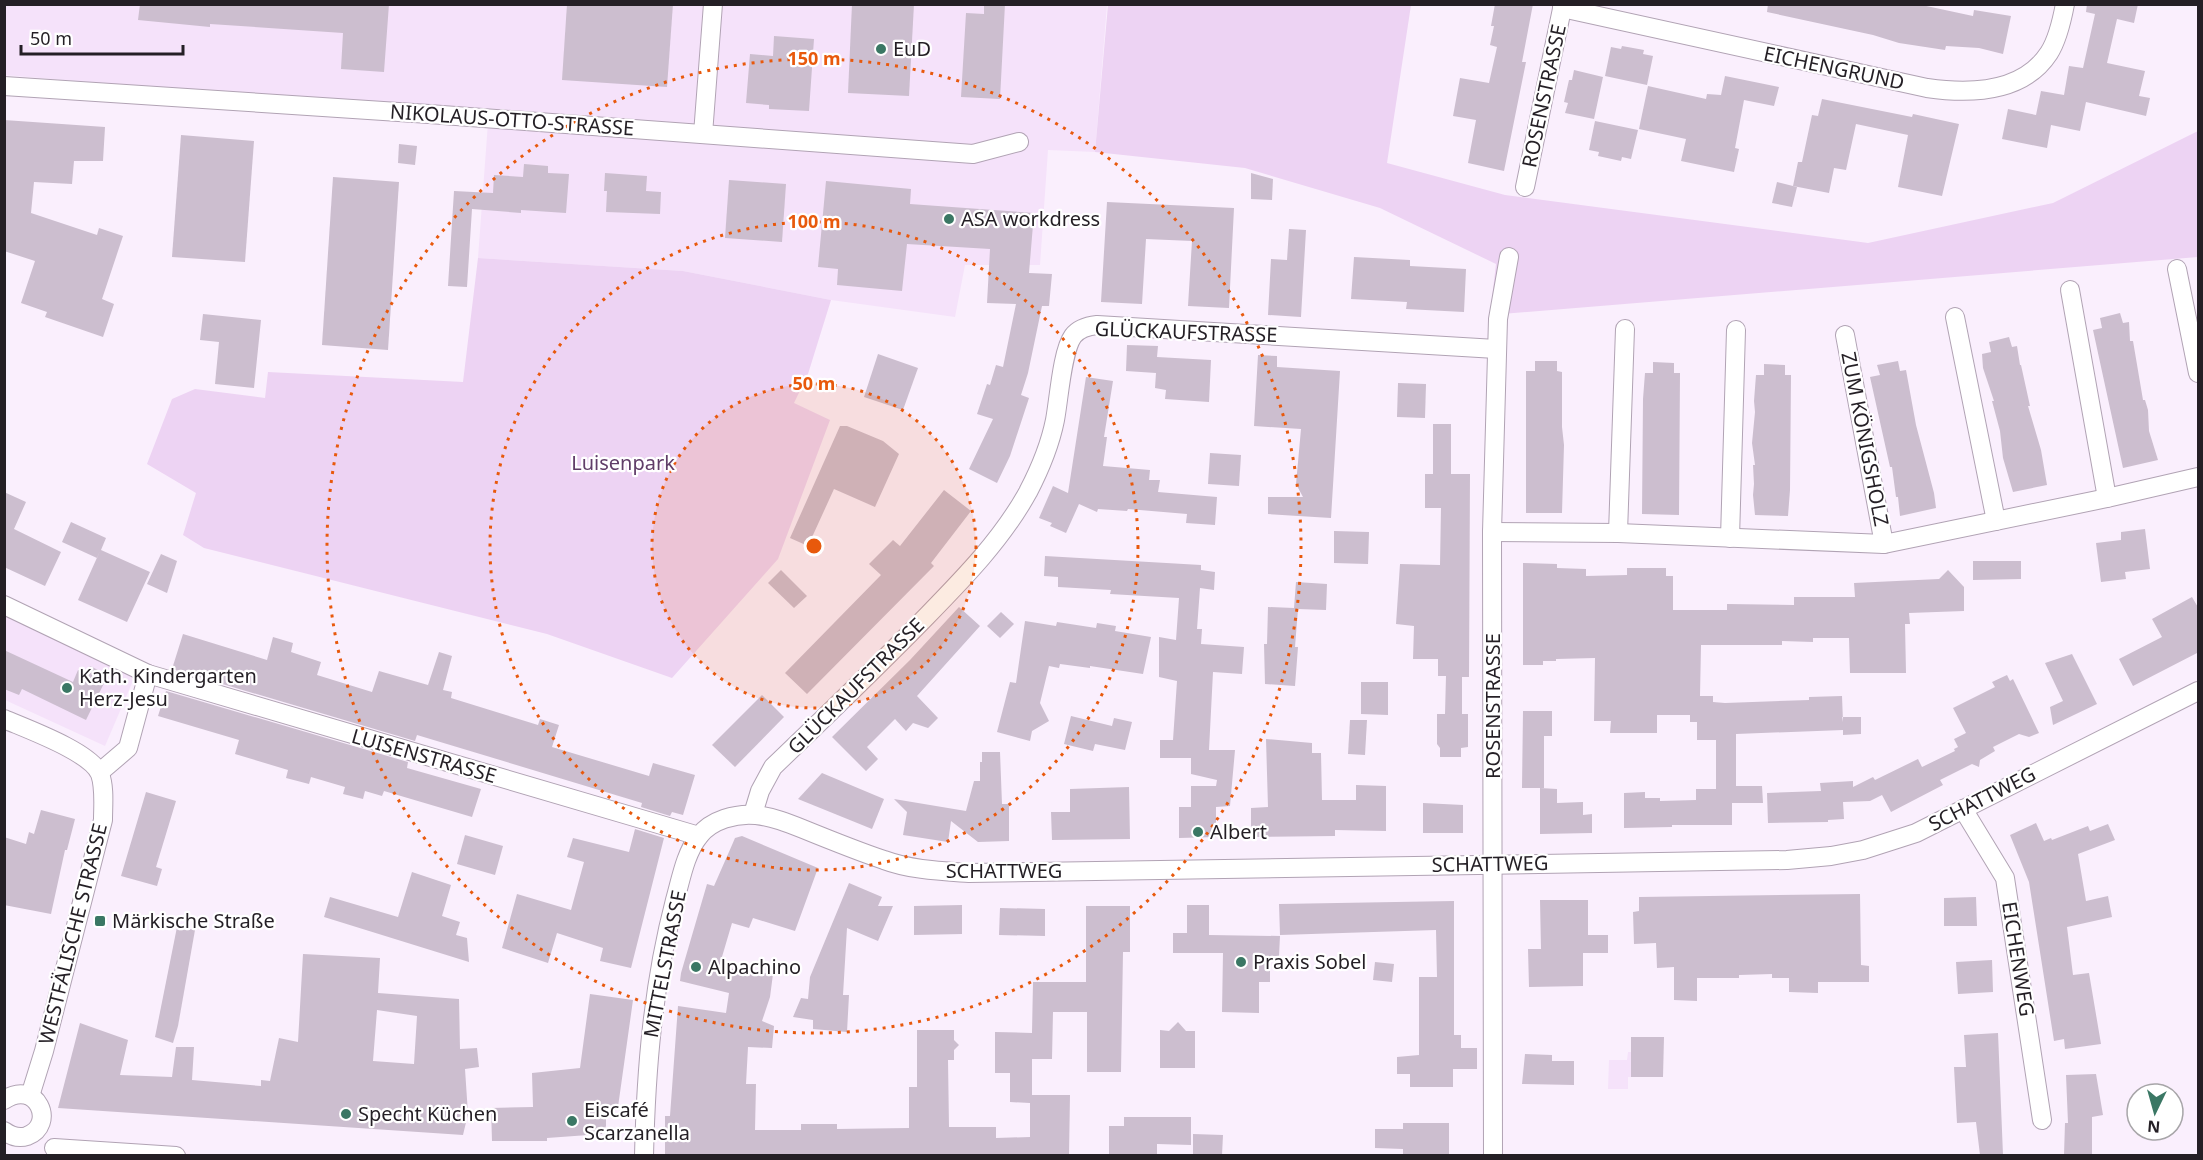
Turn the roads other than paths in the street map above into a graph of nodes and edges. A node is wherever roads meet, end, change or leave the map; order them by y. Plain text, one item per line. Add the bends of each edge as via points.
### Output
1 (713, 4) edge
2 (2063, 5) edge
3 (1562, 6) edge
4 (4, 86) edge
5 (703, 134) junction
6 (1019, 142) dead end
7 (1526, 187) dead end
8 (1509, 257) dead end
9 (2177, 269) dead end
10 (2070, 290) dead end
11 (1955, 317) dead end
12 (1625, 329) dead end
13 (1736, 330) dead end
14 (1845, 335) dead end
15 (1496, 349) junction
16 (2199, 373) edge
17 (2199, 477) edge
18 (2107, 498) junction
19 (1996, 521) junction
20 (1492, 532) junction
21 (1618, 533) junction
22 (1730, 538) junction
23 (1884, 544) junction
24 (4, 605) edge
25 (148, 674) junction
26 (2199, 691) edge
27 (4, 719) edge
28 (99, 772) junction
29 (1963, 809) junction
30 (753, 814) junction
31 (699, 836) junction
32 (1493, 863) junction
33 (30, 1096) junction
34 (4, 1100) edge
35 (2042, 1120) dead end
36 (4, 1131) edge
37 (36, 1131) junction
38 (55, 1152) edge
39 (176, 1155) edge
40 (644, 1155) edge
41 (1493, 1155) edge

1 - 5 street
2 - 3 street, EICHENGRUND via 2060,28 2049,52 2035,68 2011,83 1955,92
3 - 7 street, ROSENSTRASSE
4 - 5 street, NIKOLAUS-OTTO-STRASSE
5 - 6 street, NIKOLAUS-OTTO-STRASSE via 973,154
8 - 15 street, ROSENSTRASSE
9 - 16 street
10 - 18 street
11 - 19 street
12 - 21 street
13 - 22 street
14 - 23 street, ZUM KÖNIGSHOLZ
15 - 20 street, ROSENSTRASSE
15 - 30 street, GLÜCKAUFSTRASSE via 1097,325 1080,329 1067,352 1048,449 1013,518 975,567 773,767
17 - 18 street, ZUM KÖNIGSHOLZ
18 - 19 street, ZUM KÖNIGSHOLZ
19 - 23 street, ZUM KÖNIGSHOLZ
20 - 21 street, ZUM KÖNIGSHOLZ
20 - 32 street, ROSENSTRASSE
21 - 22 street, ZUM KÖNIGSHOLZ
22 - 23 street, ZUM KÖNIGSHOLZ
24 - 25 street, LUISENSTRASSE
25 - 28 street via 128,748
25 - 31 street, LUISENSTRASSE
26 - 29 street, SCHATTWEG
27 - 28 street via 85,756
28 - 33 street, WESTFÄLISCHE STRASSE via 103,820
29 - 32 street, SCHATTWEG via 1916,833 1831,856 1786,860
29 - 35 street, EICHENWEG via 2005,878
30 - 31 street, MITTELSTRASSE via 726,817
30 - 32 street, SCHATTWEG via 774,818 885,861 969,873
31 - 40 street, MITTELSTRASSE via 679,885 653,1002
32 - 41 street, ROSENSTRASSE
33 - 34 street via 21,1093
33 - 37 street via 41,1108
36 - 37 street via 21,1137
37 - 38 street
38 - 39 street

